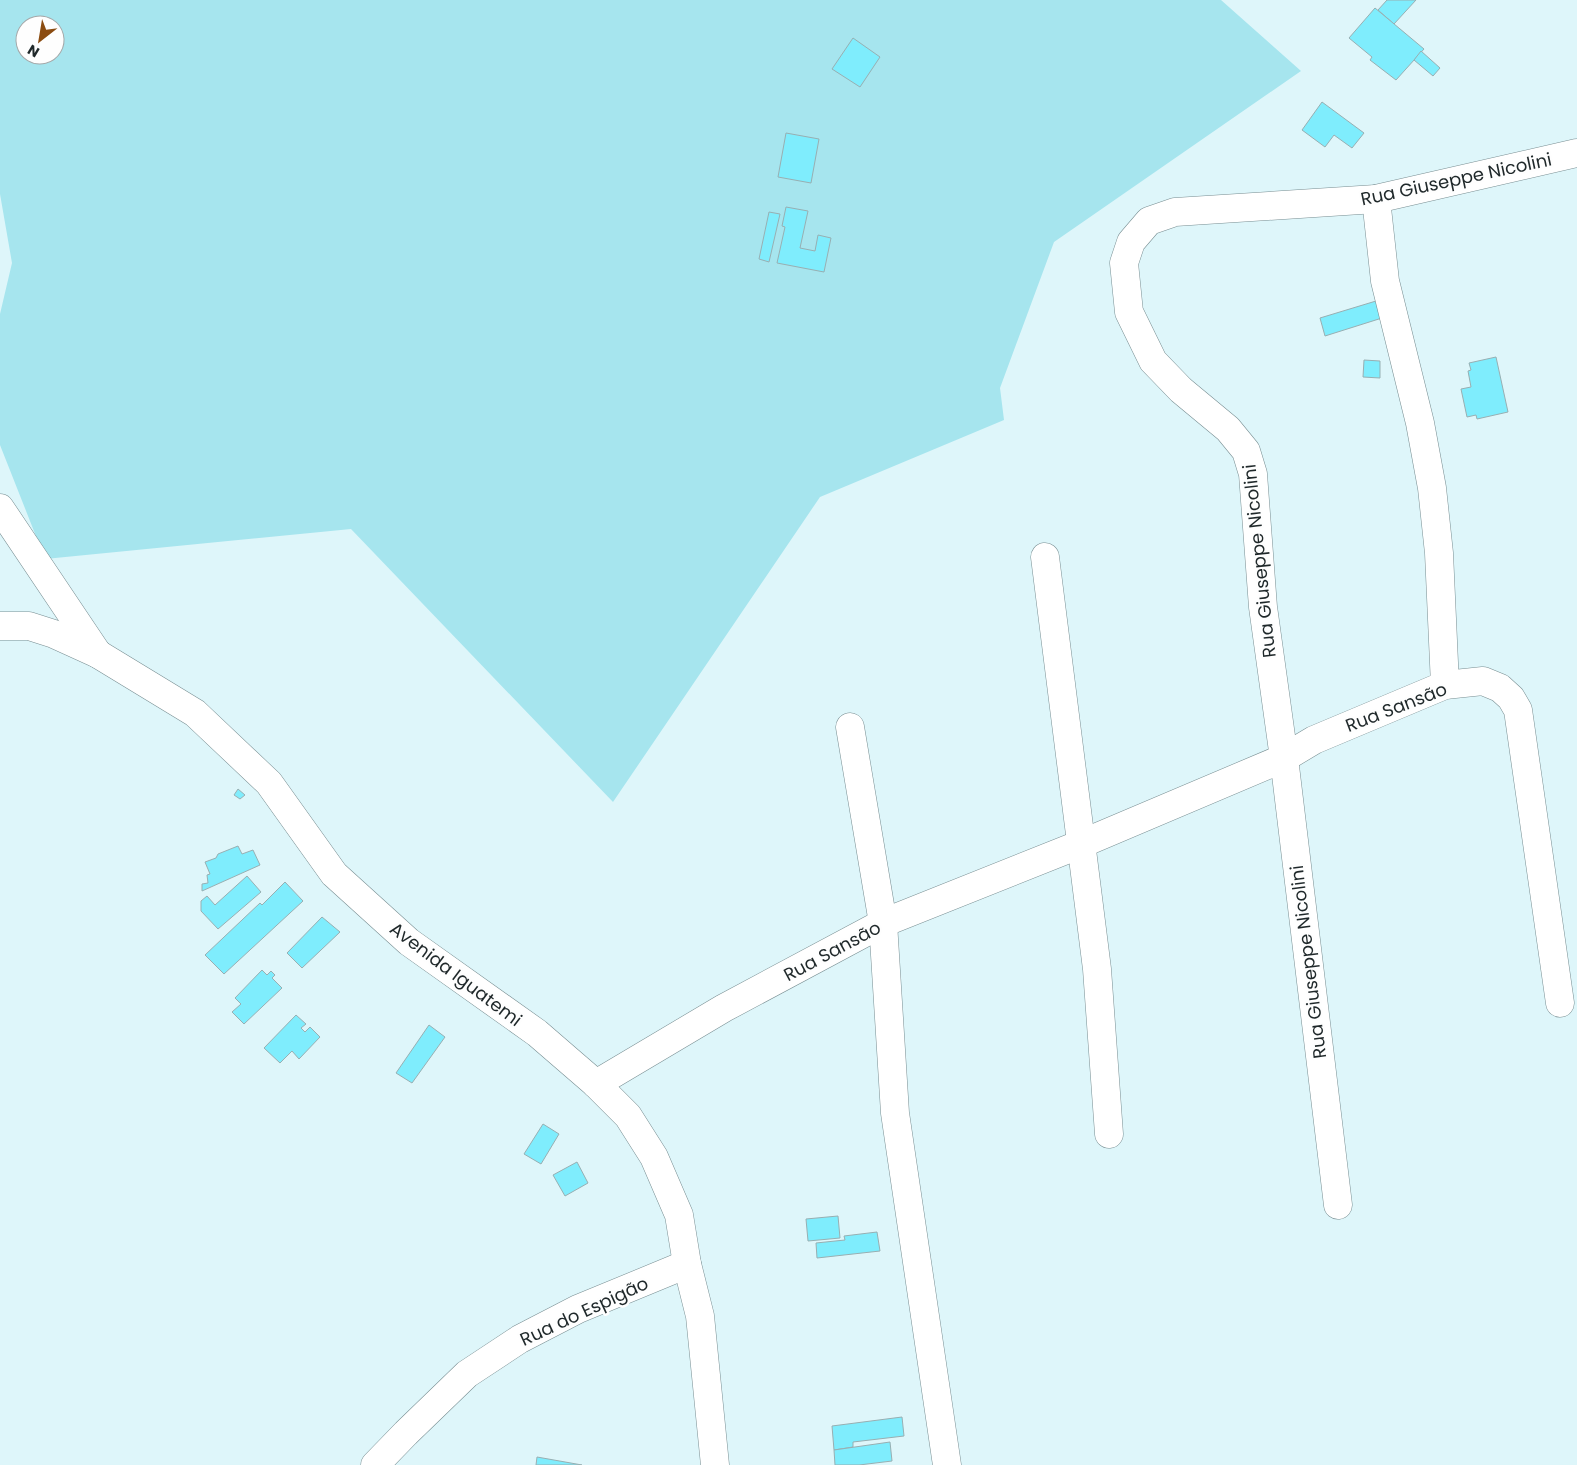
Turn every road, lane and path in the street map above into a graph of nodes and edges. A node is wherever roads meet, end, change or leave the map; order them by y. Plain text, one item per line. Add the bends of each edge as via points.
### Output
1 (1577, 152) edge
2 (1376, 199) junction
3 (0, 508) edge
4 (1045, 557) dead end
5 (0, 626) edge
6 (98, 654) junction
7 (1445, 685) junction
8 (850, 726) dead end
9 (1284, 758) junction
10 (1082, 844) junction
11 (883, 923) junction
12 (1560, 1003) dead end
13 (596, 1084) junction
14 (1109, 1134) dead end
15 (1338, 1205) dead end
16 (688, 1264) junction
17 (375, 1465) edge
18 (716, 1465) edge
19 (947, 1465) edge

1 - 2 street, Rua Giuseppe Nicolini
2 - 7 street via 1385,281 1420,423 1432,488 1439,553
2 - 9 street, Rua Giuseppe Nicolini via 1175,212 1149,221 1131,242 1124,263 1129,312 1153,361 1181,390 1228,429 1246,451 1253,474 1263,608
3 - 6 street
4 - 10 street
5 - 6 street, Avenida Iguatemi via 29,626
6 - 13 street, Avenida Iguatemi via 195,713 269,784 340,880 409,942 537,1034
7 - 9 street, Rua Sansão via 1321,736
7 - 12 street, Rua Sansão via 1483,682 1500,688 1518,710
8 - 11 street
9 - 10 street, Rua Sansão
9 - 15 street, Rua Giuseppe Nicolini
10 - 11 street, Rua Sansão
10 - 14 street via 1097,969
11 - 13 street, Rua Sansão via 724,1008
11 - 19 street via 896,1113
13 - 16 street, Avenida Iguatemi via 628,1116 654,1157 679,1215
16 - 17 street, Rua do Espigão via 578,1309 512,1344 467,1374
16 - 18 street, Avenida Iguatemi via 700,1316

